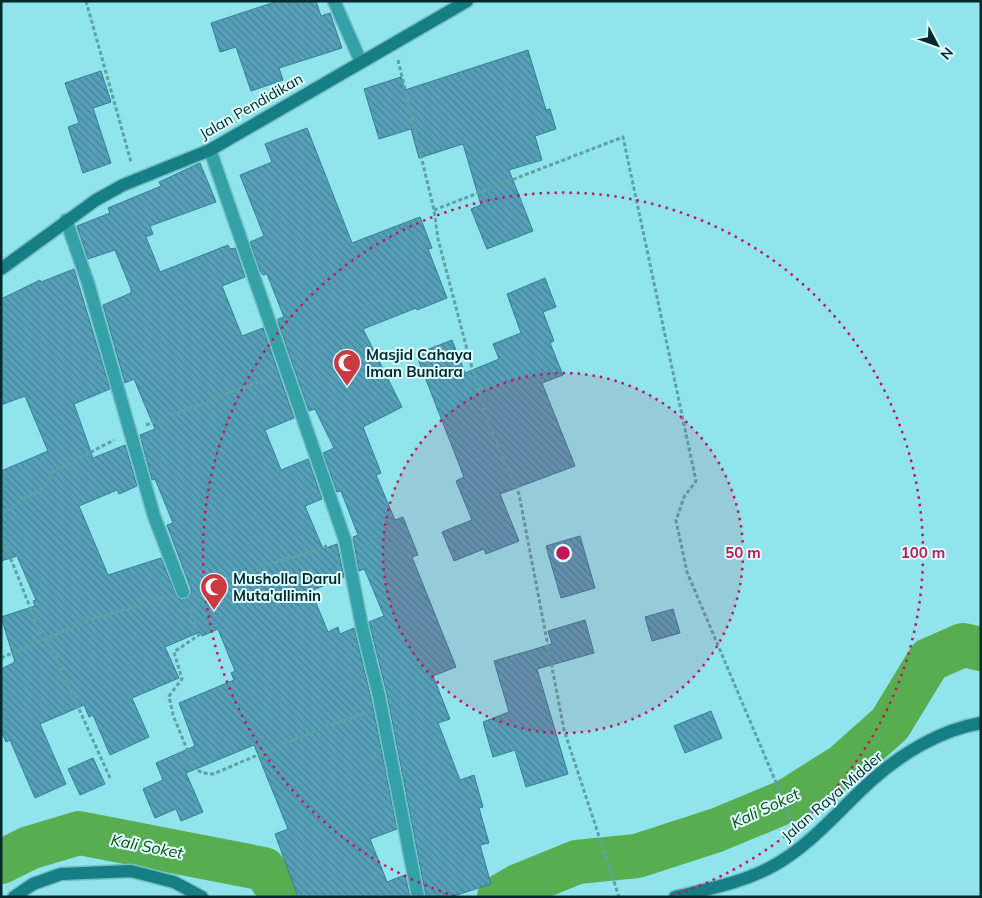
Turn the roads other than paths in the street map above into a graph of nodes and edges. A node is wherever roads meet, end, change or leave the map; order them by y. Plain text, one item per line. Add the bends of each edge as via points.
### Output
1 (334, 1) edge
2 (467, 1) edge
3 (361, 62) junction
4 (210, 150) junction
5 (66, 220) junction
6 (1, 270) edge
7 (183, 592) road end
8 (981, 723) edge
9 (14, 897) edge
10 (202, 897) edge
11 (418, 897) edge
12 (675, 897) edge

1 - 3 street
2 - 3 street, Jalan Pendidikan
3 - 4 street, Jalan Pendidikan
4 - 5 street, Jalan Pendidikan via 136,179
4 - 11 street via 345,540
5 - 6 street, Jalan Pendidikan
5 - 7 street via 88,283 154,516
8 - 12 street, Jalan Raya Midder via 941,735 906,754 774,866 732,884
9 - 10 street via 33,884 61,874 131,871 174,882

